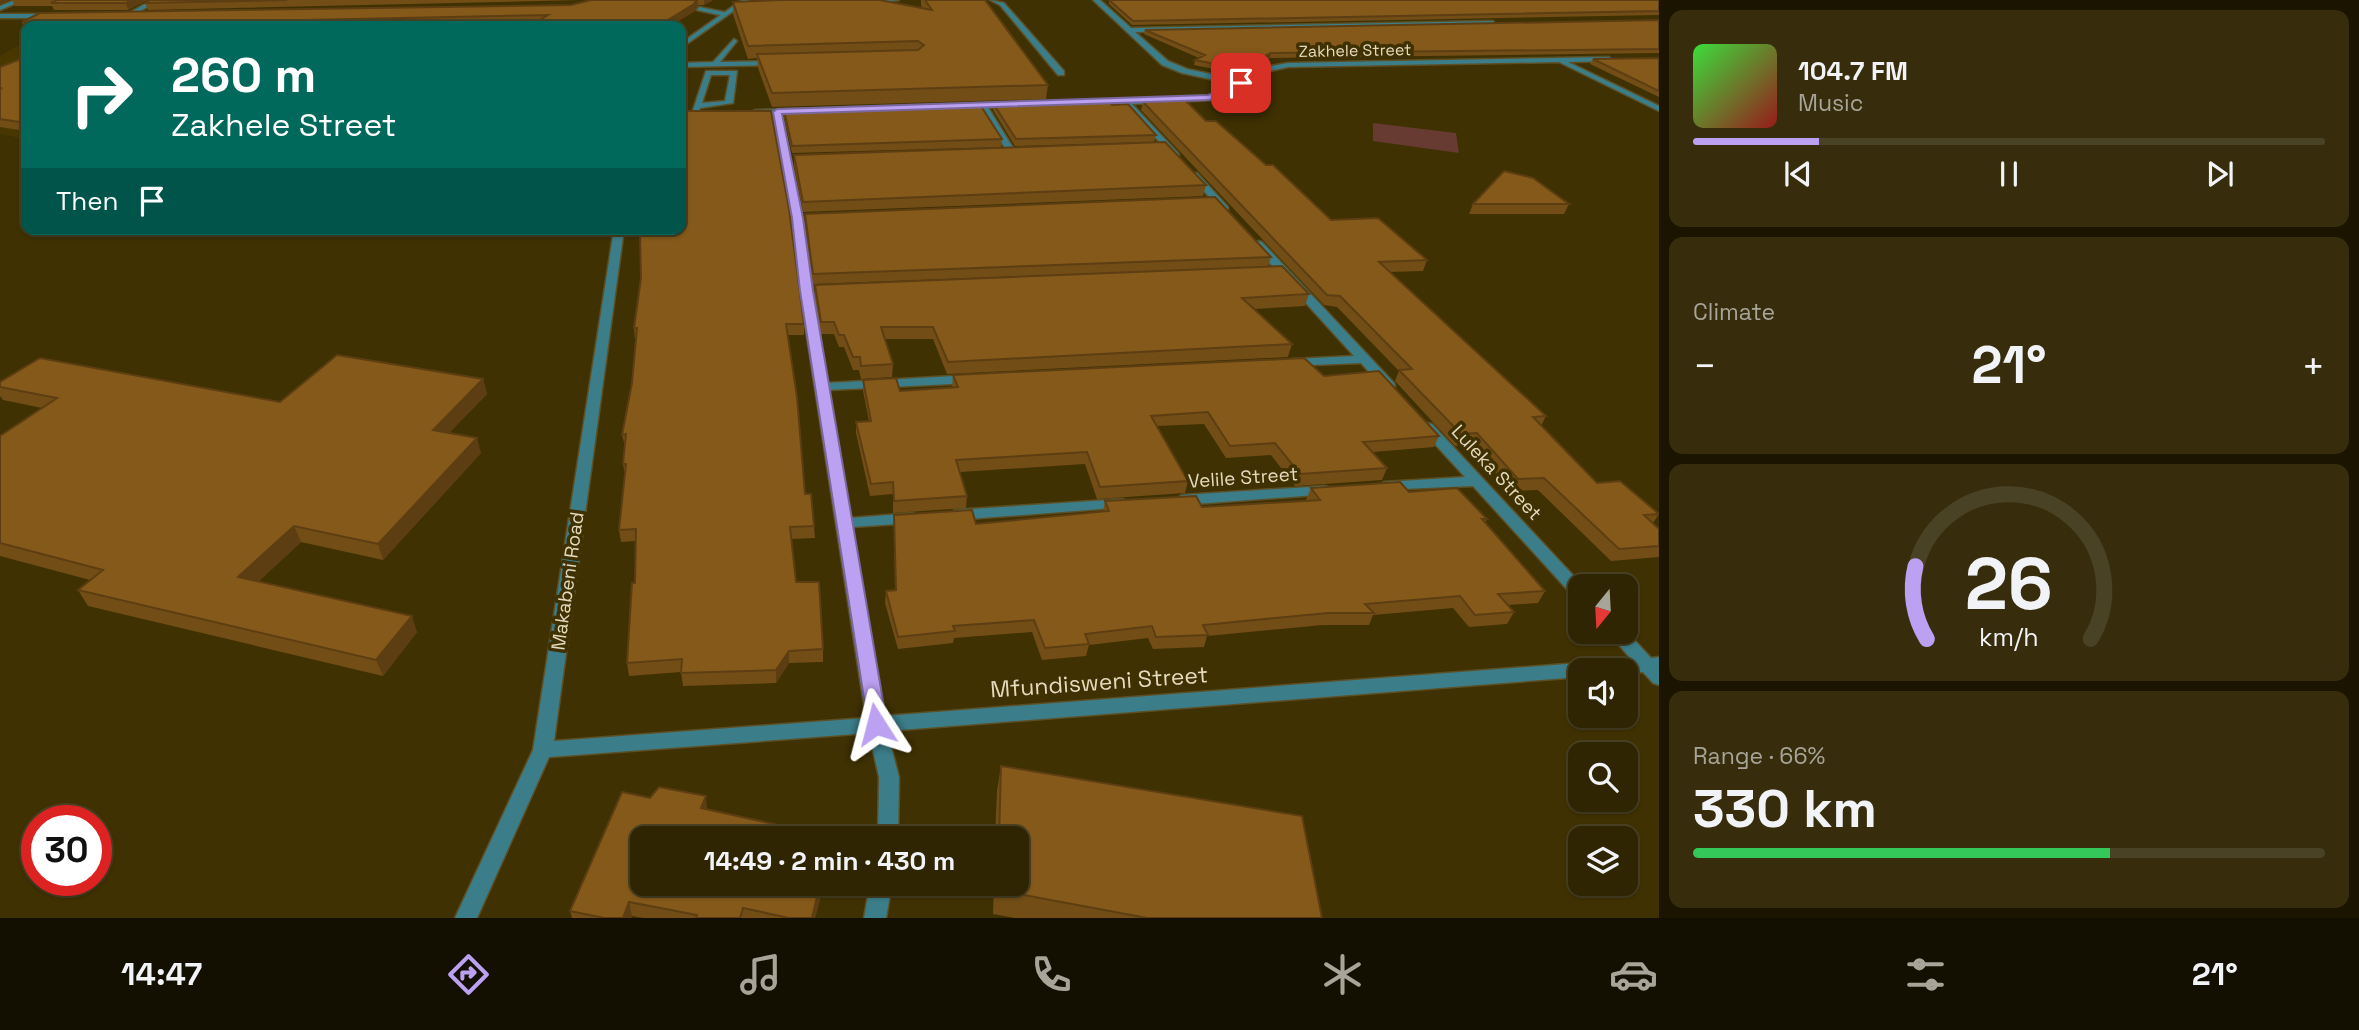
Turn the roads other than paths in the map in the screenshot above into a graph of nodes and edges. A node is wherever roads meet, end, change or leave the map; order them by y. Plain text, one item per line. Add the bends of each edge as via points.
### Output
1 (21, 0) edge
2 (156, 0) edge
3 (746, 0) edge
4 (896, 0) edge
5 (993, 0) edge
6 (1096, 0) edge
7 (858, 1) edge
8 (720, 4) dead end
9 (0, 8) edge
10 (699, 9) edge
11 (710, 10) junction
12 (144, 14) edge
13 (724, 14) junction
14 (117, 15) edge
15 (131, 15) junction
16 (0, 16) edge
17 (61, 16) edge
18 (1506, 23) edge
19 (1129, 30) junction
20 (734, 41) dead end
21 (686, 42) edge
22 (1622, 59) edge
23 (1560, 60) junction
24 (785, 62) edge
25 (715, 64) junction
26 (686, 65) edge
27 (1061, 73) dead end
28 (1241, 83) junction
29 (1126, 102) junction
30 (1074, 103) edge
31 (1022, 105) edge
32 (983, 106) junction
33 (955, 107) edge
34 (1659, 109) edge
35 (696, 110) junction
36 (804, 111) edge
37 (777, 112) junction
38 (686, 113) edge
39 (736, 113) edge
40 (750, 113) edge
41 (1011, 151) junction
42 (1024, 151) edge
43 (997, 152) edge
44 (1204, 201) edge
45 (1218, 201) junction
46 (1237, 221) edge
47 (1246, 231) edge
48 (618, 235) edge
49 (1284, 272) junction
50 (1270, 273) edge
51 (1364, 359) junction
52 (1281, 363) edge
53 (989, 379) edge
54 (822, 387) junction
55 (1402, 400) edge
56 (1421, 420) edge
57 (1477, 481) junction
58 (1371, 488) edge
59 (1344, 490) edge
60 (1164, 502) edge
61 (1136, 503) edge
62 (844, 523) junction
63 (1568, 580) edge
64 (1629, 644) edge
65 (1655, 669) edge
66 (876, 724) junction
67 (543, 750) junction
68 (888, 826) edge
69 (879, 896) edge
70 (466, 918) edge
71 (875, 918) edge

1 - 9 street
2 - 15 street
3 - 13 street
4 - 7 street
5 - 27 street via 1002,4
6 - 19 street
8 - 11 street
10 - 11 street
11 - 13 street
12 - 15 street
13 - 21 street
14 - 15 street
16 - 17 street
18 - 19 street
19 - 28 street via 1175,68
20 - 25 street
22 - 23 street, Zakhele Street
23 - 28 street, Zakhele Street via 1288,65 1275,66
23 - 34 street
24 - 25 street
25 - 26 street
28 - 29 street, Zakhele Street via 1210,98
29 - 30 street, Zakhele Street
29 - 45 street via 1161,146
31 - 32 street
32 - 33 street
32 - 41 street
35 - 35 street via 709,73 734,73 729,103
35 - 38 street
35 - 39 street
36 - 37 street
37 - 40 street
37 - 54 street via 795,159
41 - 42 street
41 - 43 street
44 - 45 street
45 - 46 street
47 - 49 street
48 - 67 street, Makabeni Road
49 - 50 street
49 - 51 street
51 - 52 street
51 - 55 street
53 - 54 street
54 - 62 street
56 - 57 street, Luleka Street
57 - 58 street
57 - 63 street, Luleka Street
59 - 60 street, Velile Street
61 - 62 street
62 - 66 street
64 - 65 street
65 - 66 street, Mfundisweni Street
66 - 67 street, Mfundisweni Street
66 - 68 street via 889,777
67 - 70 street, Makabeni Road
69 - 71 street

